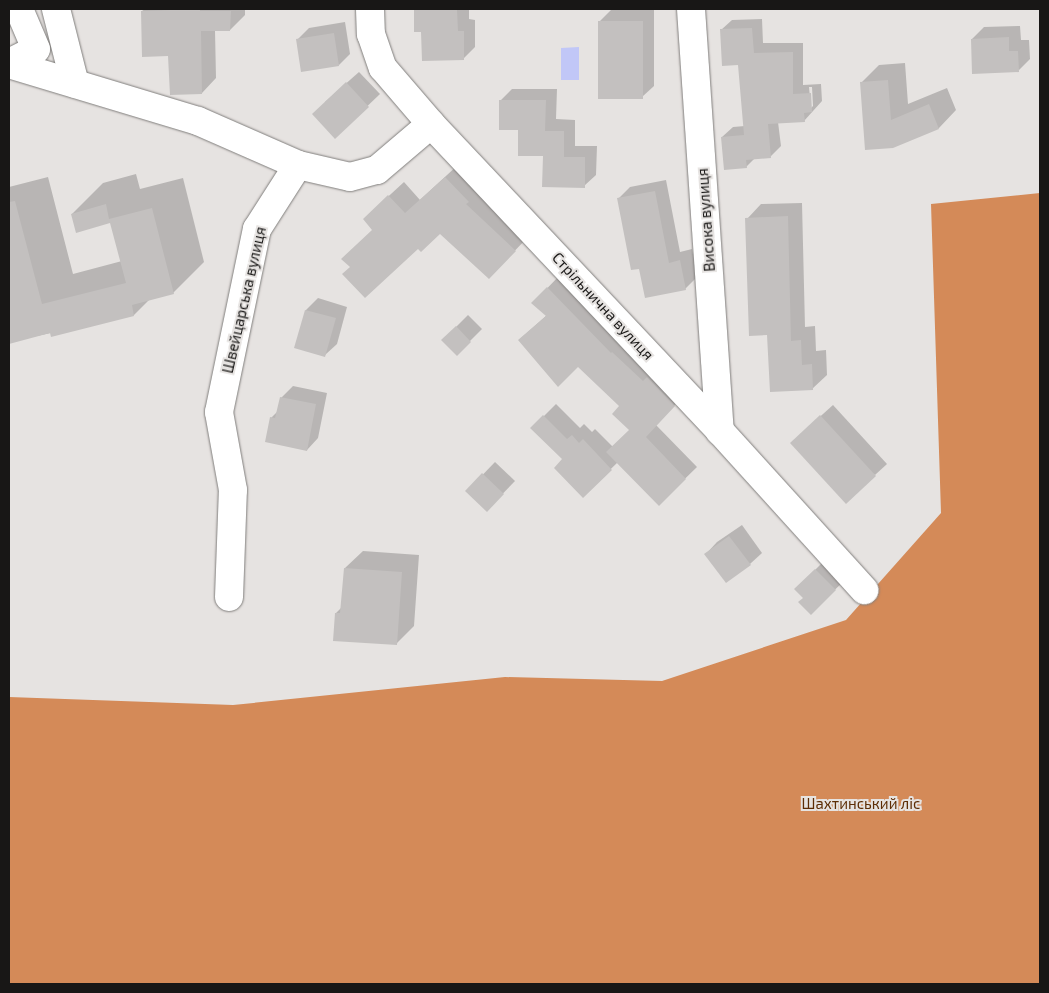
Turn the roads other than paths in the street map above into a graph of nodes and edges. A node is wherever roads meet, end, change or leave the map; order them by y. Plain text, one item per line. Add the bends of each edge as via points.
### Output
1 (19, 9) edge
2 (56, 9) edge
3 (370, 9) edge
4 (691, 9) edge
5 (9, 63) edge
6 (75, 84) junction
7 (431, 124) junction
8 (298, 165) junction
9 (720, 430) junction
10 (864, 590) dead end
11 (229, 597) dead end

1 - 5 street via 36,49
2 - 6 street
3 - 7 street, Стрільнична вулиця via 371,34 383,68
4 - 9 street, Висока вулиця
5 - 6 street
6 - 8 street via 198,121
7 - 8 street via 377,170 350,178
7 - 9 street, Стрільнична вулиця
8 - 11 street, Швейцарська вулиця via 257,229 219,412 233,490
9 - 10 street, Стрільнична вулиця

